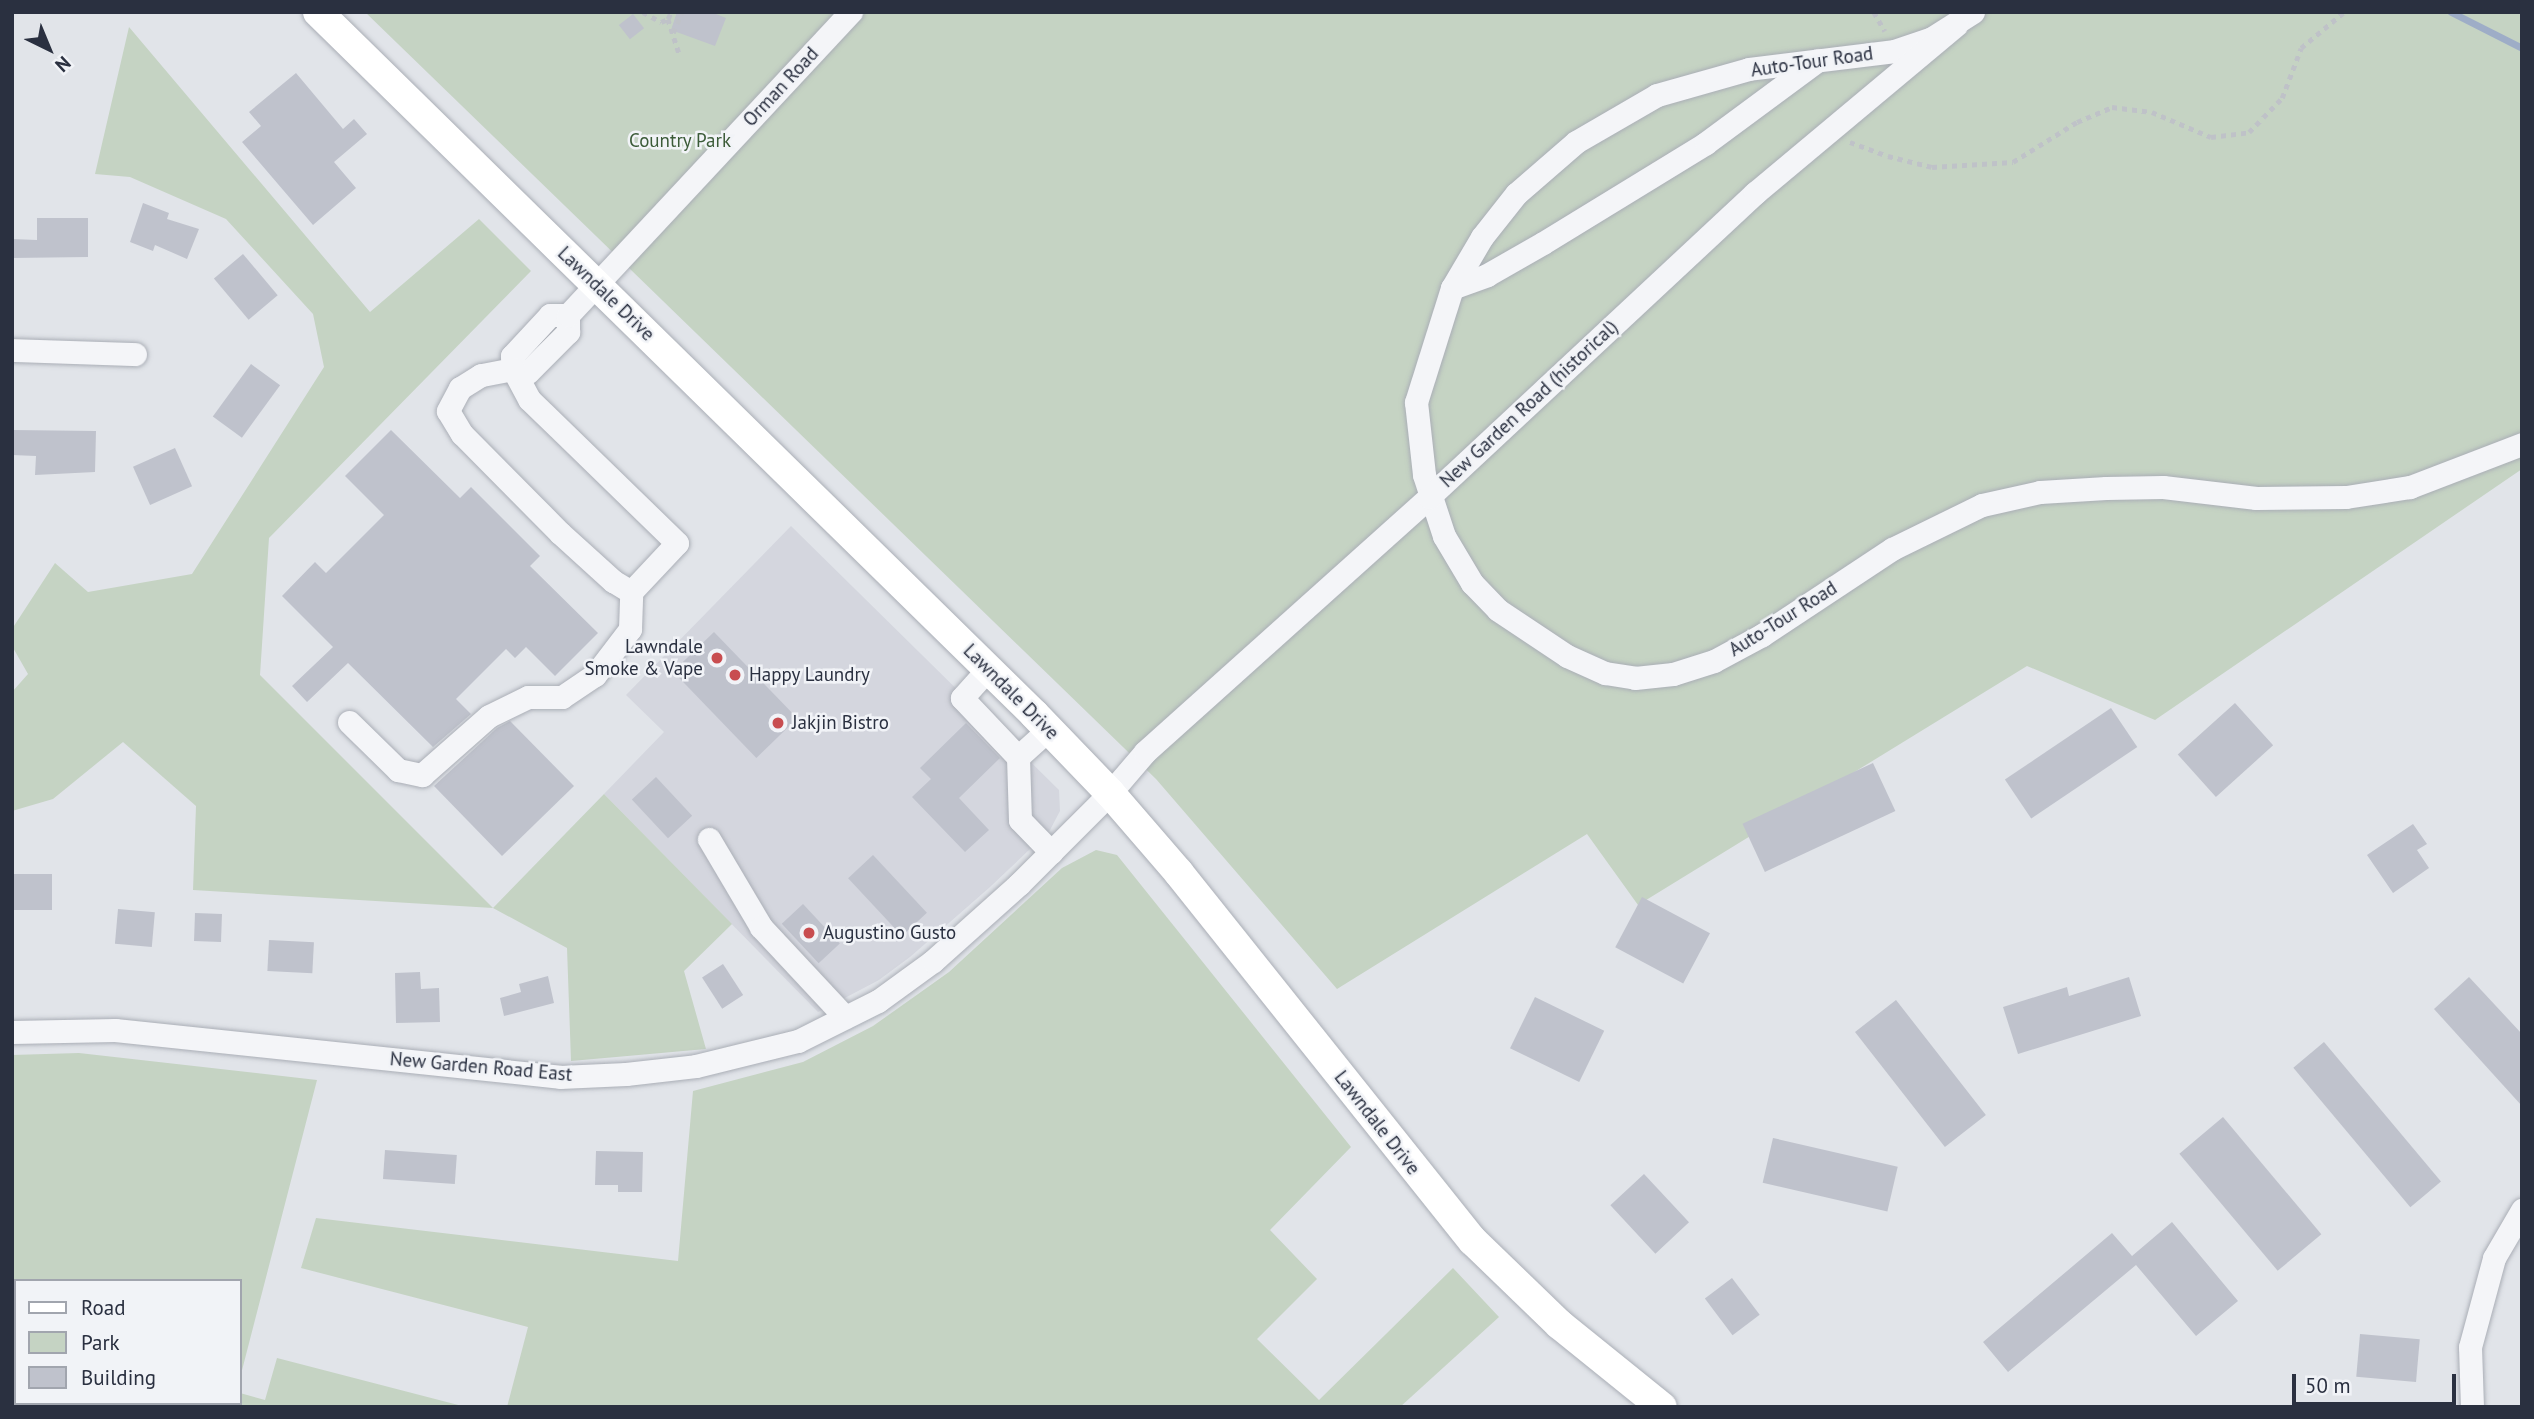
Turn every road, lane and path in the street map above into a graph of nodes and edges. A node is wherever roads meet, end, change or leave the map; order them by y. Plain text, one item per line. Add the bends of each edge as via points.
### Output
1 (318, 12) edge
2 (643, 12) edge
3 (671, 12) edge
4 (682, 12) edge
5 (851, 12) edge
6 (2344, 12) edge
7 (667, 19) junction
8 (1965, 19) edge
9 (672, 33) junction
10 (680, 56) dead end
11 (1820, 58) junction
12 (1826, 132) junction
13 (597, 285) junction
14 (1452, 288) junction
15 (12, 350) edge
16 (135, 354) dead end
17 (513, 369) junction
18 (2522, 444) edge
19 (1429, 498) junction
20 (631, 592) junction
21 (988, 669) junction
22 (349, 722) dead end
23 (1049, 729) junction
24 (1018, 757) junction
25 (1110, 793) junction
26 (709, 839) dead end
27 (1051, 852) junction
28 (845, 1017) junction
29 (12, 1032) edge
30 (2522, 1210) edge
31 (1662, 1407) edge
32 (2472, 1407) edge

1 - 13 main road, Lawndale Drive
2 - 7 path via 661,22
3 - 7 path
4 - 9 path
5 - 13 street, Orman Road
6 - 12 path via 2301,48 2282,98 2249,132 2211,137 2152,112 2112,107 2077,122 2013,162 1933,167 1888,156
7 - 9 path
8 - 11 street, Auto-Tour Road via 1932,38 1895,51
8 - 12 street, New Garden Road (historical)
9 - 10 path
11 - 14 street via 1706,143 1487,275
11 - 14 street, Auto-Tour Road via 1749,69 1657,94 1576,142 1516,194 1482,237
12 - 19 street, New Garden Road (historical)
13 - 17 street, Orman Road via 568,315 550,315 512,356
13 - 21 main road, Lawndale Drive
14 - 19 street, Auto-Tour Road via 1416,402
15 - 16 street
17 - 20 street via 529,399 677,543
17 - 20 street via 481,375 460,388 448,411 462,434 559,533
18 - 19 street, Auto-Tour Road via 2410,487 2346,497 2256,498 2163,488 2106,488 2040,492 1982,505 1892,550 1714,661 1673,674 1635,678 1605,673 1567,656 1498,610 1472,583 1453,553
19 - 25 street, New Garden Road (historical) via 1145,752
20 - 22 street via 630,629 595,675 562,697 528,696 489,716 422,775 398,770
21 - 23 main road, Lawndale Drive
21 - 24 street via 962,698
23 - 24 street
23 - 25 main road, Lawndale Drive
24 - 27 street via 1020,820
25 - 27 street, New Garden Road East
25 - 31 main road, Lawndale Drive via 1473,1241 1559,1324
26 - 28 street via 761,926
27 - 28 street, New Garden Road East via 933,961
28 - 29 street, New Garden Road East via 798,1041 696,1066 560,1077 115,1030
30 - 32 street via 2494,1258 2470,1347

